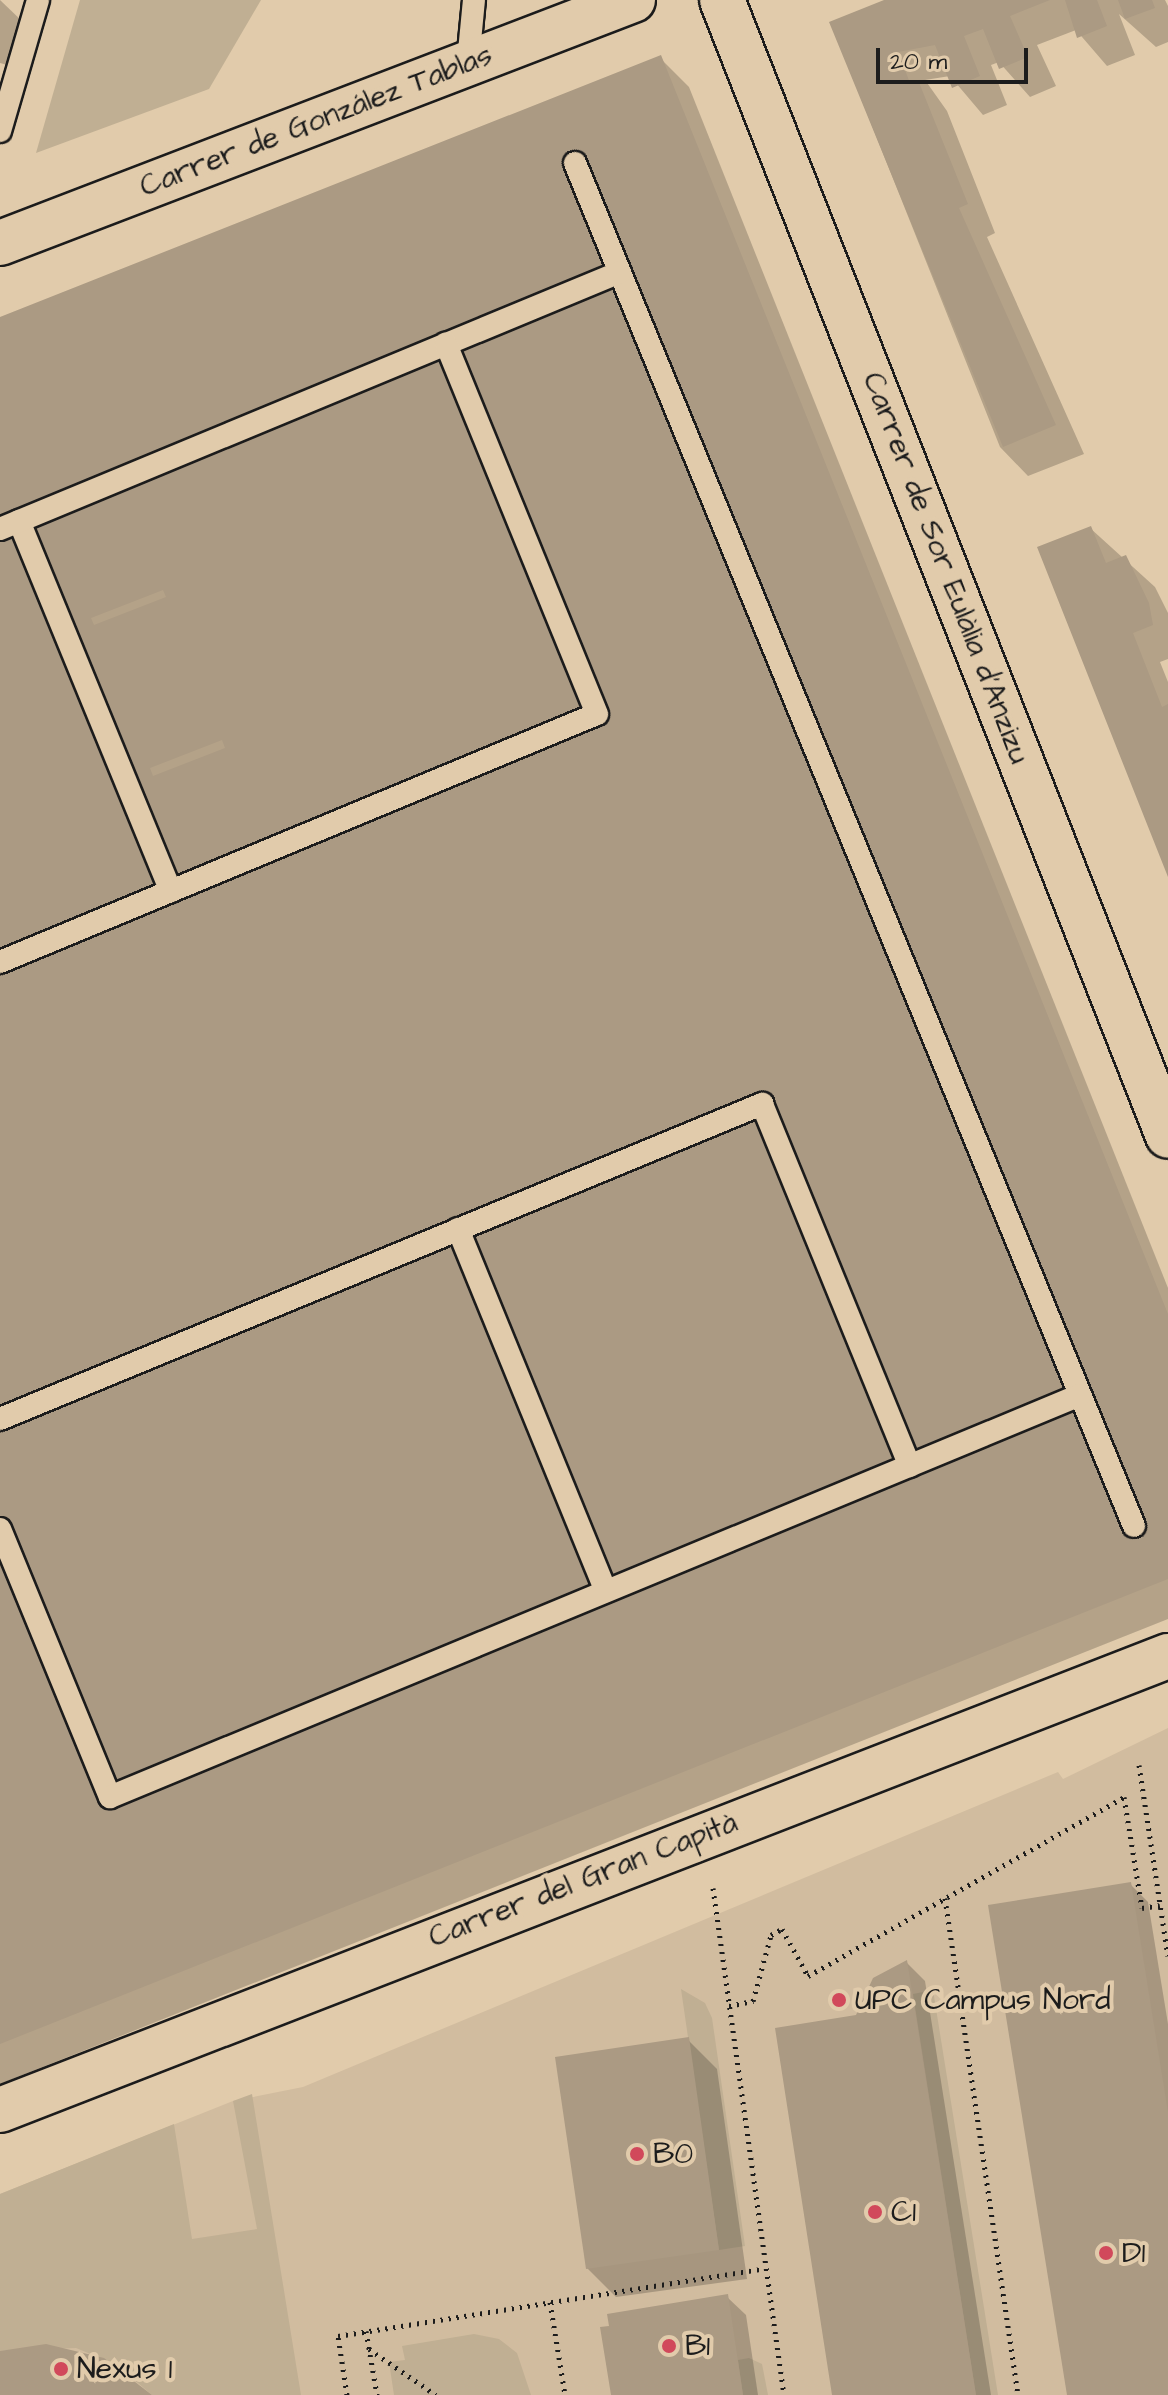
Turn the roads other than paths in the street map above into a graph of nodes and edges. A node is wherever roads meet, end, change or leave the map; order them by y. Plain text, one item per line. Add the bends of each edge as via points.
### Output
1 (38, 0) edge
2 (474, 0) edge
3 (633, 0) edge
4 (722, 0) edge
5 (468, 62) junction
6 (0, 131) edge
7 (575, 163) dead end
8 (0, 243) edge
9 (620, 272) junction
10 (446, 344) junction
11 (9, 525) edge
12 (171, 891) junction
13 (0, 962) edge
14 (1153, 1054) edge
15 (1168, 1136) edge
16 (458, 1229) junction
17 (1080, 1395) junction
18 (0, 1419) edge
19 (910, 1466) junction
20 (1134, 1526) dead end
21 (0, 1529) edge
22 (606, 1591) junction
23 (1168, 1656) edge
24 (0, 2110) edge

1 - 6 lane
2 - 5 lane
3 - 5 street, Carrer de González Tablas
4 - 14 street, Carrer de Sor Eulàlia d'Anzizu
5 - 8 street, Carrer de González Tablas
7 - 9 lane
9 - 10 lane
9 - 17 lane
10 - 11 lane
10 - 12 lane via 597,714
11 - 12 lane
12 - 13 lane
14 - 15 street, Carrer de Sor Eulàlia d'Anzizu
16 - 18 lane
16 - 19 lane via 762,1104
16 - 22 lane
17 - 19 lane
17 - 20 lane
19 - 22 lane
21 - 22 lane via 110,1797
23 - 24 street, Carrer del Gran Capità

